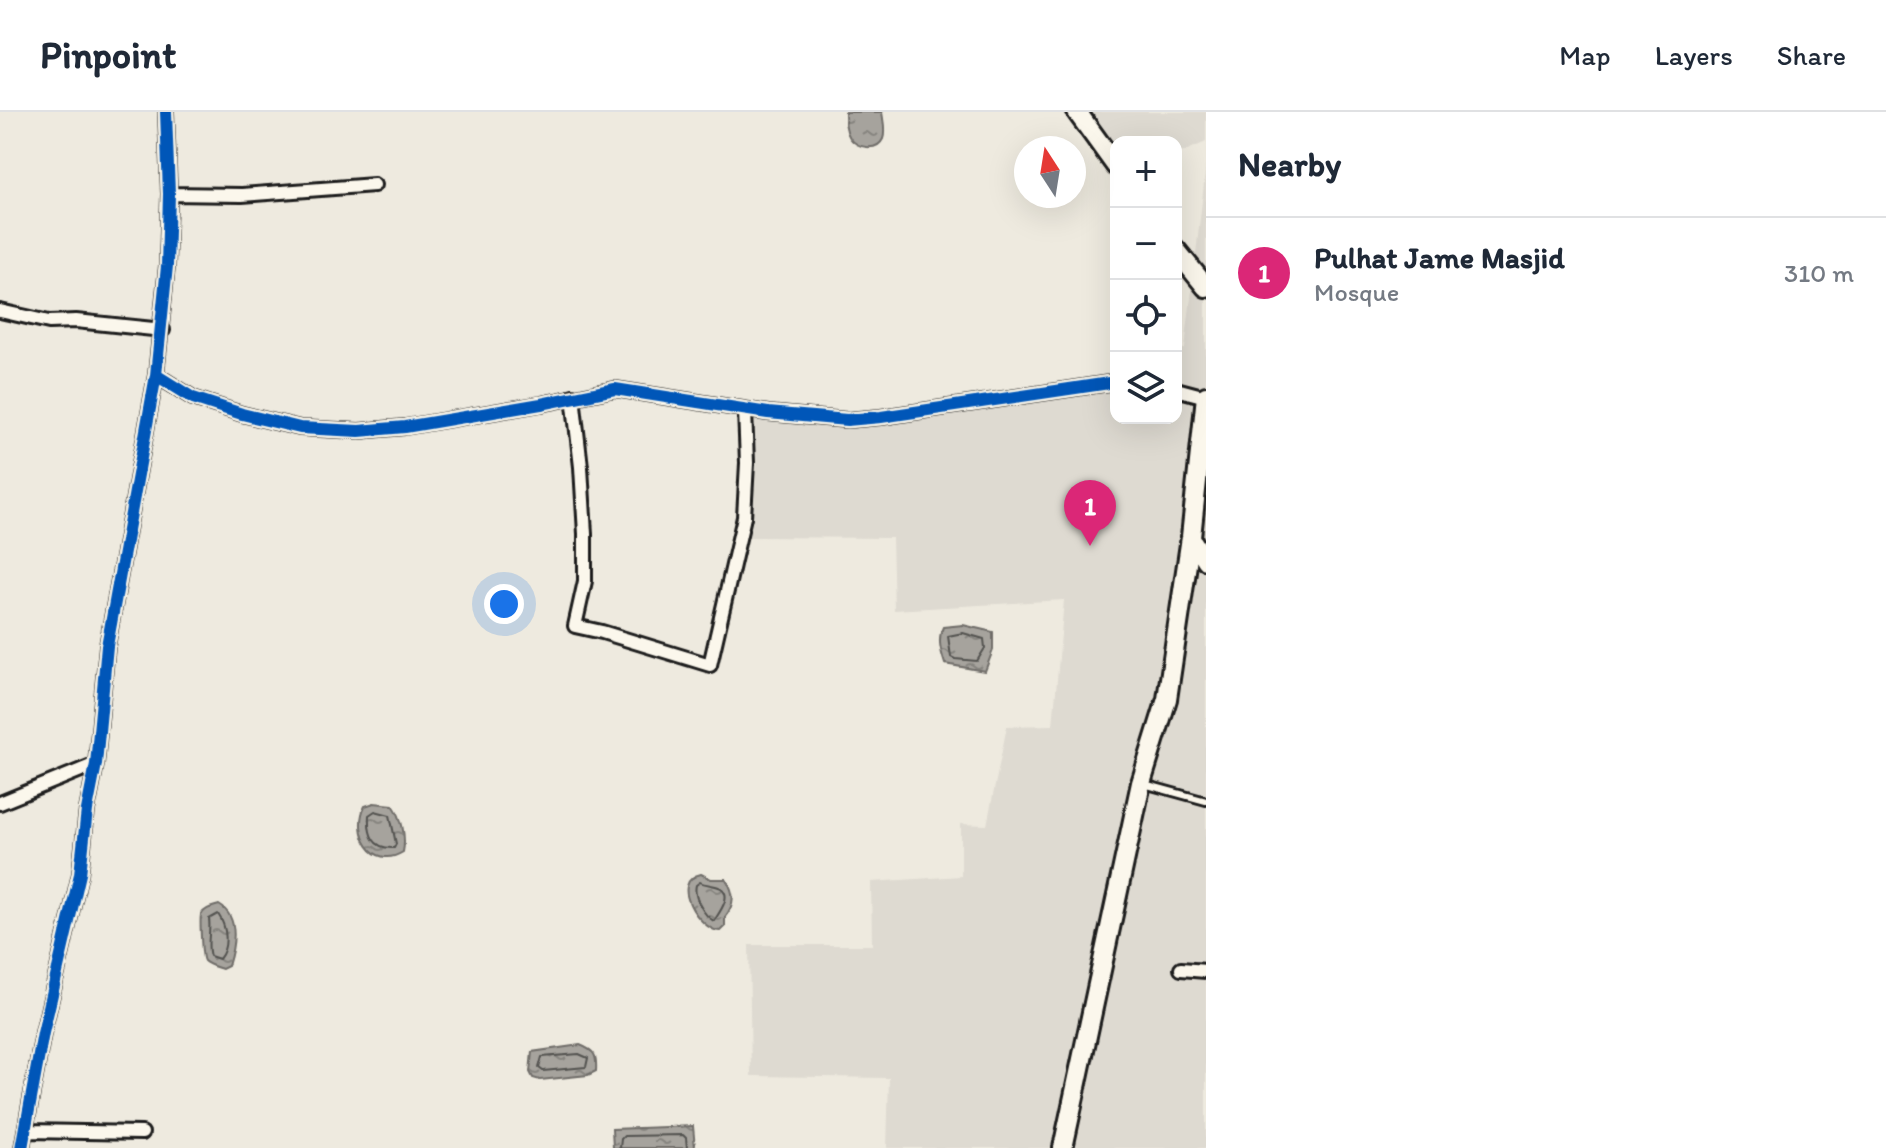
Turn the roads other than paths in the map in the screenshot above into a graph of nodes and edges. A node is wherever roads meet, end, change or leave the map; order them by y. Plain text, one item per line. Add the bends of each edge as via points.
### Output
1 (166, 112) edge
2 (1077, 112) edge
3 (1110, 158) edge
4 (374, 185) dead end
5 (169, 194) junction
6 (1182, 257) edge
7 (1206, 287) edge
8 (0, 311) edge
9 (163, 330) junction
10 (156, 375) junction
11 (1110, 383) edge
12 (1182, 391) edge
13 (573, 396) junction
14 (1206, 397) edge
15 (745, 410) junction
16 (1191, 537) junction
17 (1206, 561) edge
18 (96, 764) junction
19 (1141, 783) junction
20 (1206, 801) edge
21 (0, 803) edge
22 (1181, 969) dead end
23 (1206, 971) edge
24 (27, 1131) junction
25 (142, 1133) dead end
26 (22, 1148) edge
27 (1063, 1148) edge

1 - 5 street
2 - 3 main road
4 - 5 street via 242,195
5 - 9 street
6 - 7 main road
8 - 9 street via 49,322
9 - 10 street
10 - 13 street via 193,398 314,429 405,427
10 - 18 street via 107,646
11 - 15 street via 847,420
12 - 14 street
13 - 15 street via 615,389
13 - 15 street via 585,534 585,581 575,626 710,665 744,517
14 - 16 main road
16 - 17 street
16 - 19 main road via 1167,699
18 - 21 street
18 - 24 street via 80,874 37,1062
19 - 20 lane
19 - 27 main road
22 - 23 street
24 - 25 street
24 - 26 street

